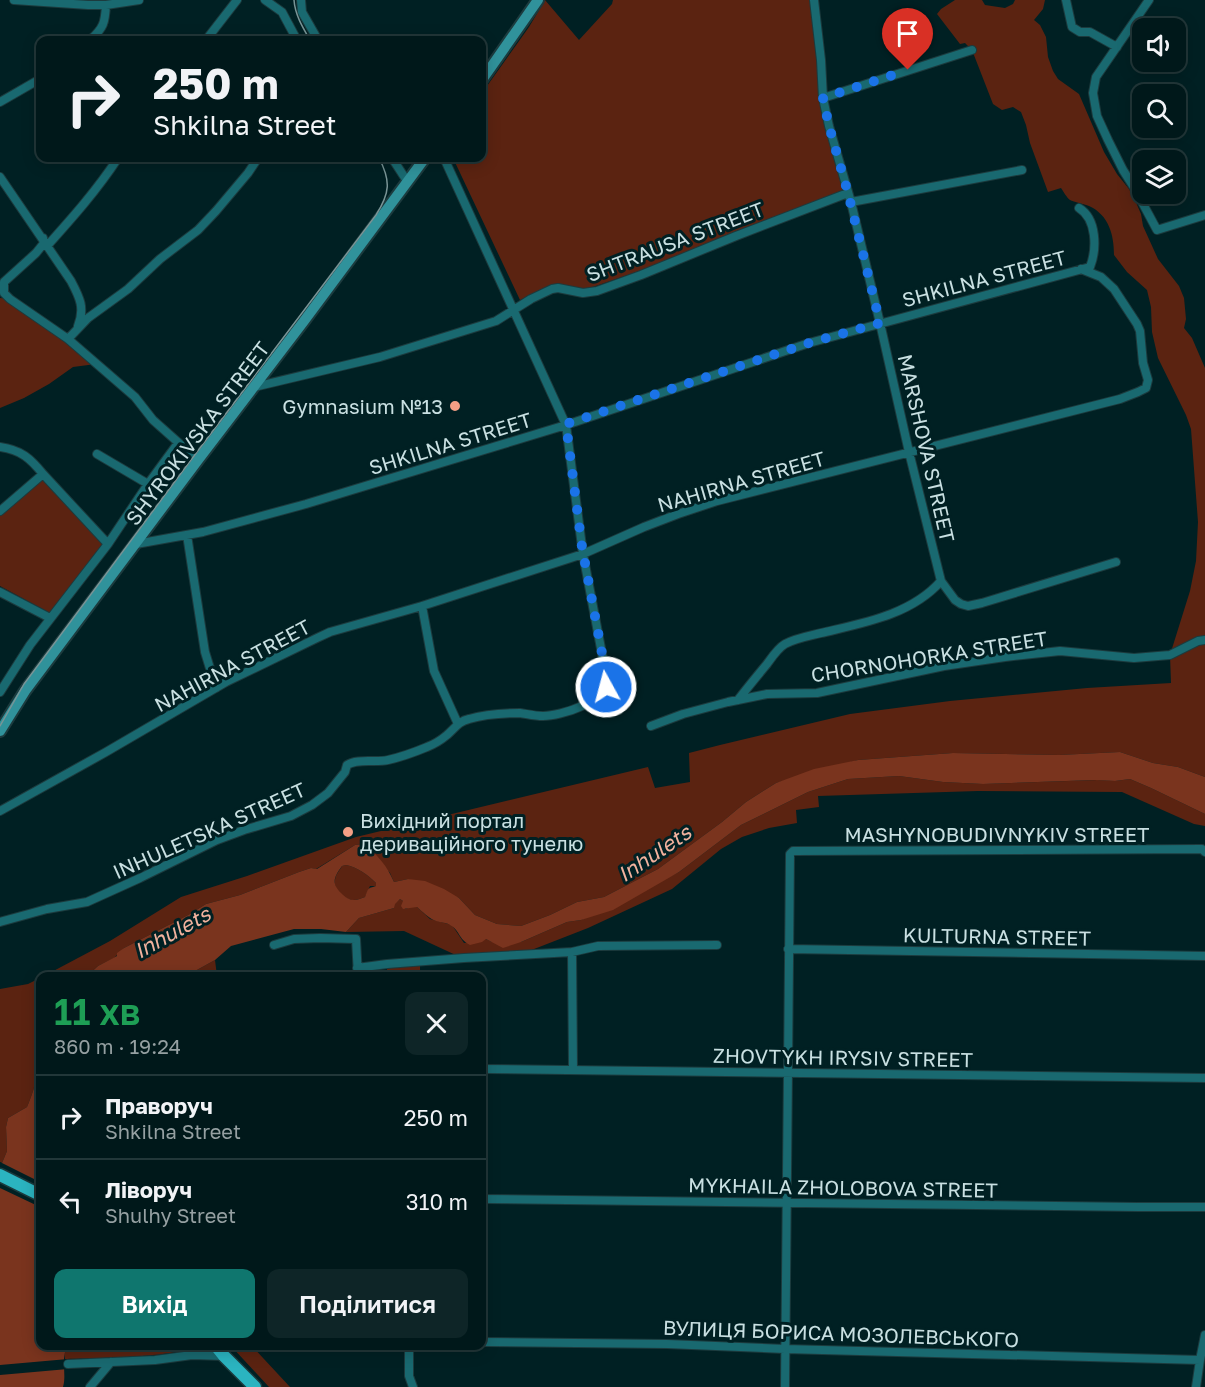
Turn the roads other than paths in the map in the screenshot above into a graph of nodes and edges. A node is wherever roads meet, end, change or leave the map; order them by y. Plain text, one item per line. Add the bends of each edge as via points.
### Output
1 (14, 0) edge
2 (138, 0) edge
3 (237, 0) edge
4 (265, 0) edge
5 (281, 0) edge
6 (301, 0) edge
7 (538, 0) edge
8 (814, 0) edge
9 (1066, 0) edge
10 (1149, 0) edge
11 (34, 1) edge
12 (106, 5) junction
13 (282, 12) junction
14 (95, 36) edge
15 (209, 36) edge
16 (295, 36) edge
17 (316, 36) edge
18 (1117, 46) junction
19 (972, 50) dead end
20 (486, 74) edge
21 (36, 81) edge
22 (823, 98) junction
23 (0, 102) edge
24 (115, 162) edge
25 (255, 162) edge
26 (395, 162) edge
27 (422, 162) edge
28 (446, 162) edge
29 (1022, 170) dead end
30 (0, 177) edge
31 (407, 181) junction
32 (848, 193) junction
33 (851, 202) junction
34 (1079, 208) dead end
35 (1205, 215) edge
36 (45, 242) junction
37 (1086, 268) junction
38 (514, 310) junction
39 (880, 323) junction
40 (76, 331) junction
41 (68, 339) junction
42 (254, 387) junction
43 (566, 424) junction
44 (178, 443) junction
45 (0, 447) edge
46 (909, 452) junction
47 (97, 454) dead end
48 (198, 460) junction
49 (43, 474) junction
50 (148, 484) junction
51 (0, 511) edge
52 (187, 535) junction
53 (108, 544) junction
54 (136, 544) junction
55 (583, 554) junction
56 (1116, 562) dead end
57 (941, 581) junction
58 (0, 592) edge
59 (422, 606) junction
60 (50, 618) junction
61 (1205, 640) edge
62 (216, 688) junction
63 (0, 692) edge
64 (737, 700) junction
65 (458, 724) junction
66 (651, 726) dead end
67 (0, 731) edge
68 (0, 811) edge
69 (1205, 851) edge
70 (0, 922) edge
71 (274, 945) dead end
72 (717, 945) dead end
73 (789, 949) junction
74 (572, 952) junction
75 (1205, 956) edge
76 (357, 968) junction
77 (358, 972) edge
78 (486, 1069) edge
79 (573, 1069) junction
80 (787, 1073) junction
81 (1205, 1078) edge
82 (1205, 1084) edge
83 (0, 1175) edge
84 (36, 1193) edge
85 (486, 1199) edge
86 (787, 1203) junction
87 (1205, 1207) edge
88 (1205, 1335) edge
89 (486, 1342) edge
90 (785, 1349) junction
91 (409, 1350) edge
92 (220, 1351) edge
93 (1200, 1360) junction
94 (111, 1362) junction
95 (69, 1364) dead end
96 (90, 1387) edge
97 (255, 1387) edge
98 (413, 1387) edge
99 (785, 1387) edge
100 (1196, 1387) edge

1 - 11 street
2 - 12 street
3 - 15 street
4 - 13 street
5 - 13 street
6 - 17 street via 302,12
7 - 20 main road
8 - 22 street, MARSHOVA STREET
9 - 18 street via 1072,27
10 - 18 street
11 - 12 street
12 - 14 street via 104,25
13 - 16 street
18 - 35 street via 1096,77 1093,93 1097,116 1123,170 1157,230
19 - 22 street
21 - 23 street
22 - 32 street, MARSHOVA STREET
24 - 36 street via 98,188
25 - 40 street via 198,230
26 - 31 street
27 - 31 main road, SHYROKIVSKA STREET
28 - 38 street
29 - 33 street
30 - 36 street
31 - 42 main road, SHYROKIVSKA STREET
32 - 33 street, MARSHOVA STREET
32 - 38 street, SHTRAUSA STREET via 597,291 583,294 558,288
33 - 39 street, MARSHOVA STREET
34 - 37 street via 1088,215 1093,231 1094,255
36 - 40 street via 78,295 82,308
36 - 41 street via 4,282 4,293
37 - 39 street, SHKILNA STREET
37 - 46 street, NAHIRNA STREET via 1114,289 1137,324 1148,380 1146,388 1120,399
38 - 42 street, SHTRAUSA STREET via 496,321 380,357
38 - 43 street
39 - 43 street, SHKILNA STREET
39 - 46 street, MARSHOVA STREET
40 - 41 street
41 - 44 street via 135,397
42 - 48 main road, SHYROKIVSKA STREET
43 - 52 street, SHKILNA STREET via 306,504
43 - 55 street
44 - 48 street
44 - 50 street
45 - 49 street via 23,454
46 - 55 street, NAHIRNA STREET via 717,501
46 - 57 street, MARSHOVA STREET
47 - 50 street
48 - 54 main road, SHYROKIVSKA STREET
49 - 51 street
49 - 53 street
50 - 53 street
52 - 54 street, SHKILNA STREET
52 - 62 street via 205,652
53 - 60 street
54 - 67 main road, SHYROKIVSKA STREET via 25,691
55 - 59 street, NAHIRNA STREET
55 - 65 street, INHULETSKA STREET via 606,687 598,696 567,712 543,716 500,714
56 - 57 street via 968,606 955,600
57 - 64 street via 921,599 898,611 784,644
58 - 60 street
59 - 62 street, NAHIRNA STREET via 330,632
59 - 65 street via 434,671
60 - 63 street
61 - 64 street, CHORNOHORKA STREET via 1170,655 1134,658 1060,651 944,666 817,693 767,694
62 - 68 street, NAHIRNA STREET
64 - 66 street, CHORNOHORKA STREET
65 - 70 street, INHULETSKA STREET via 438,742 407,754 387,760 352,761 328,793 291,816 217,840 87,902
69 - 73 street, MASHYNOBUDIVNYKIV STREET via 794,851 790,854
71 - 76 street via 294,939 356,939
72 - 74 street via 598,946
73 - 75 street, KULTURNA STREET
73 - 80 street
74 - 76 street
74 - 79 street
76 - 77 street
78 - 79 street, ZHOVTYKH IRYSIV STREET
79 - 80 street, ZHOVTYKH IRYSIV STREET
80 - 81 street, ZHOVTYKH IRYSIV STREET
80 - 86 street
81 - 82 street
83 - 84 main road
85 - 86 street, MYKHAILA ZHOLOBOVA STREET
86 - 87 street, MYKHAILA ZHOLOBOVA STREET
86 - 90 street
88 - 93 street
89 - 90 street, ВУЛИЦЯ БОРИСА МОЗОЛЕВСЬКОГО
90 - 93 street, ВУЛИЦЯ БОРИСА МОЗОЛЕВСЬКОГО
90 - 99 street
91 - 98 street
92 - 94 street
92 - 97 main road
93 - 100 street
94 - 95 street
94 - 96 street

